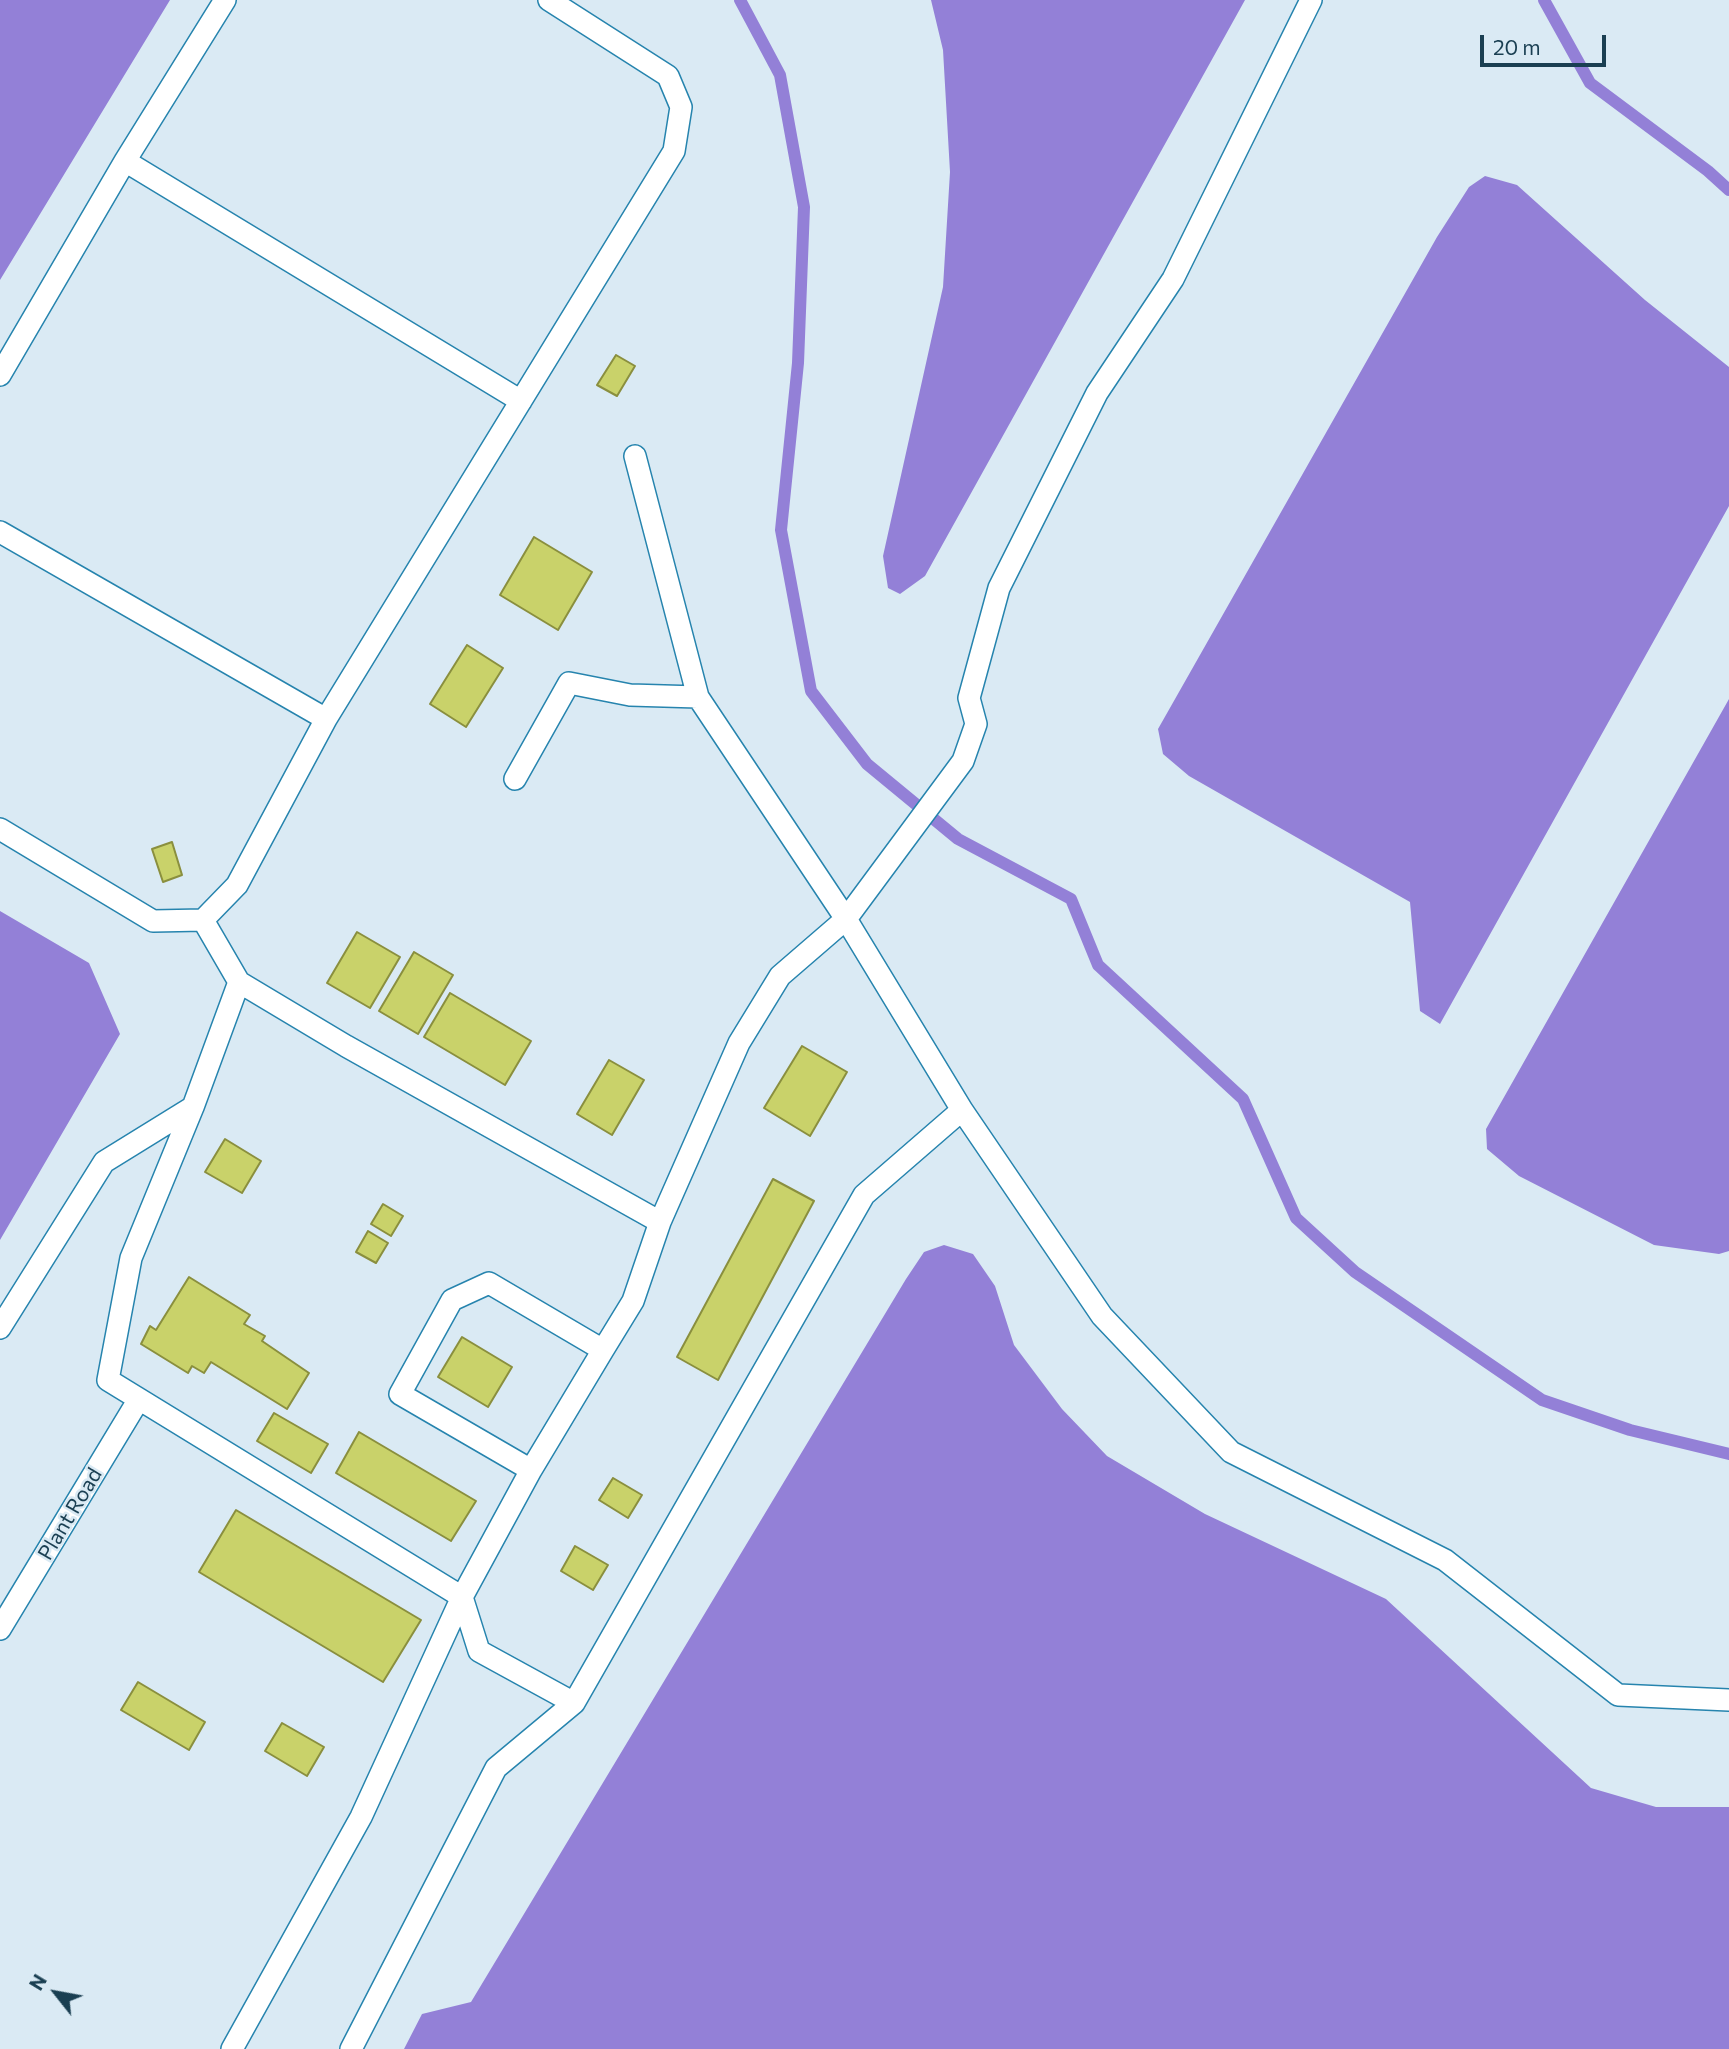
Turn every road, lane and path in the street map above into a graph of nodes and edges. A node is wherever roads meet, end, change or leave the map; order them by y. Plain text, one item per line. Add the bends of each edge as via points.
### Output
1 (225, 0) edge
2 (550, 0) edge
3 (1311, 0) edge
4 (125, 161) junction
5 (0, 375) edge
6 (521, 401) junction
7 (635, 456) dead end
8 (0, 532) edge
9 (698, 697) junction
10 (326, 719) junction
11 (515, 779) dead end
12 (0, 829) edge
13 (846, 919) junction
14 (203, 920) junction
15 (239, 982) junction
16 (193, 1107) junction
17 (962, 1110) junction
18 (660, 1222) junction
19 (0, 1328) edge
20 (603, 1350) junction
21 (139, 1399) junction
22 (531, 1470) junction
23 (462, 1597) junction
24 (0, 1629) edge
25 (1729, 1700) edge
26 (574, 1703) junction
27 (232, 2049) edge
28 (351, 2049) edge

1 - 4 lane
2 - 6 lane via 668,76 681,107 674,151
3 - 13 lane via 1173,278 1097,393 999,588 969,698 976,724 963,761
4 - 5 lane
4 - 6 lane
6 - 10 lane
7 - 9 lane
8 - 10 lane
9 - 11 lane via 630,695 569,683
9 - 13 lane
10 - 14 lane via 237,885
12 - 14 lane via 153,920
13 - 17 lane
13 - 18 lane via 780,976 739,1043
14 - 15 lane
15 - 16 lane
15 - 18 lane
16 - 19 lane via 104,1162
16 - 21 lane via 131,1258 108,1380
17 - 25 lane via 1102,1316 1231,1451 1445,1560 1618,1695
17 - 26 lane via 864,1195
18 - 20 lane via 633,1301
20 - 22 lane
20 - 22 lane via 489,1283 452,1300 400,1394
21 - 23 lane
21 - 24 lane, Plant Road
22 - 23 lane
23 - 26 lane via 479,1651
23 - 27 lane via 361,1817
26 - 28 lane via 496,1768

